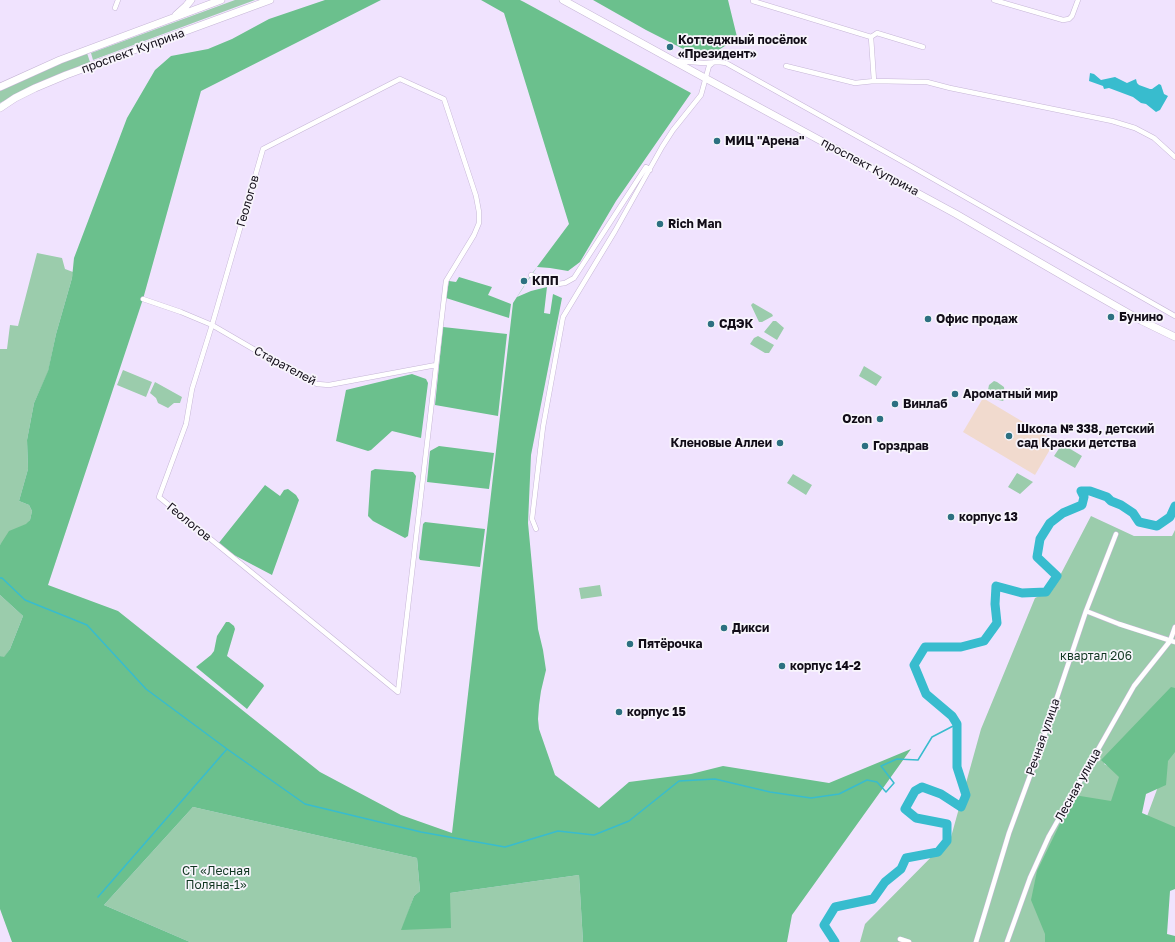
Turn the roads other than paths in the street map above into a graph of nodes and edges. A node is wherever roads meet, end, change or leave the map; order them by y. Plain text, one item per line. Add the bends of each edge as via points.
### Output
1 (118, 0) edge
2 (191, 0) edge
3 (201, 0) edge
4 (270, 0) edge
5 (563, 0) edge
6 (994, 0) edge
7 (1078, 0) edge
8 (217, 1) edge
9 (753, 1) dead end
10 (115, 8) dead end
11 (168, 21) junction
12 (871, 37) junction
13 (923, 46) dead end
14 (674, 61) junction
15 (714, 62) junction
16 (786, 66) dead end
17 (705, 78) junction
18 (874, 81) junction
19 (0, 87) edge
20 (0, 108) edge
21 (1175, 157) edge
22 (650, 170) junction
23 (532, 275) dead end
24 (143, 300) dead end
25 (1175, 316) edge
26 (212, 326) junction
27 (1175, 337) edge
28 (436, 365) junction
29 (536, 529) dead end
30 (1116, 534) dead end
31 (1086, 611) junction
32 (1175, 627) edge
33 (1173, 641) edge
34 (900, 939) dead end
35 (909, 942) edge
36 (976, 942) edge
37 (1007, 942) edge

1 - 10 street
2 - 11 main road
3 - 8 main road via 208,3
4 - 20 main road, проспект Куприна via 66,75
5 - 14 main road, проспект Куприна
6 - 7 street via 1063,20 1072,16
8 - 11 main road, проспект Куприна
9 - 12 street
11 - 19 main road, проспект Куприна via 60,60
12 - 13 street via 877,33
12 - 18 street
14 - 15 street
14 - 17 main road, проспект Куприна
15 - 17 street via 709,66
15 - 25 street via 731,66
16 - 18 street via 855,83
17 - 22 street via 701,95 673,130
17 - 27 main road, проспект Куприна via 956,214 1142,321
18 - 21 street via 927,82 1112,121 1135,128 1154,138
22 - 23 street via 646,167 574,278 558,284
22 - 29 street via 563,317 543,427 532,519
24 - 26 street, Старателей via 181,312
26 - 28 street, Старателей via 317,384 329,385
26 - 28 street, Геологов via 263,149 400,79 444,99 479,212 479,223 474,235 446,281
26 - 28 street, Геологов via 190,396 186,424 159,497 398,692
30 - 31 street, Речная улица
31 - 33 street
31 - 36 street, Речная улица via 1010,833
32 - 33 street, Лесная улица
33 - 37 street, Лесная улица via 1134,686 1049,836 1030,878
34 - 35 street

